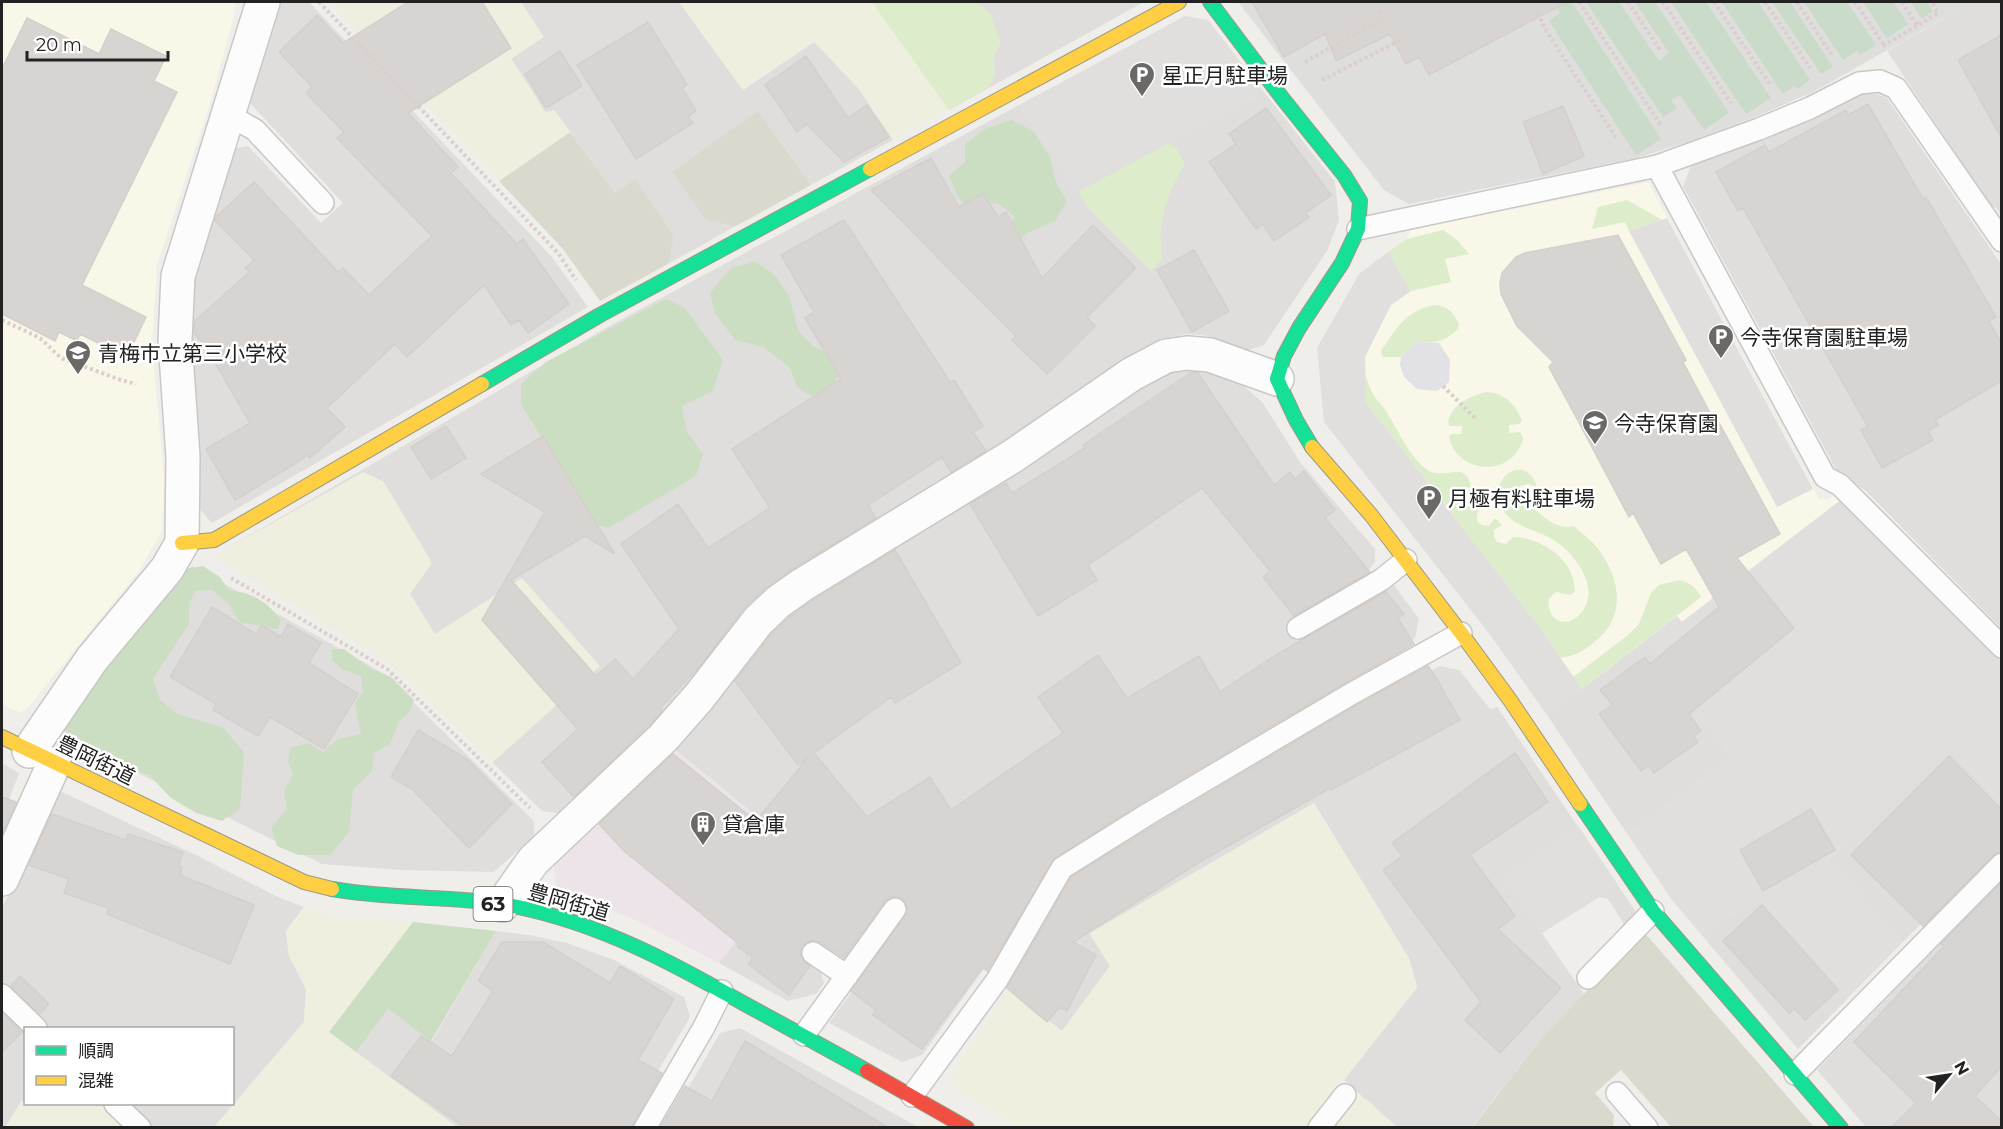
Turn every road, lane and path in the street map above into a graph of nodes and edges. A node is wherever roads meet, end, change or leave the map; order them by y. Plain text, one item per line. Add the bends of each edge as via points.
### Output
1 (263, 2) edge
2 (320, 2) edge
3 (1179, 2) edge
4 (1210, 2) edge
5 (1533, 2) edge
6 (1579, 2) edge
7 (1628, 2) edge
8 (1663, 2) edge
9 (1714, 2) edge
10 (1766, 2) edge
11 (1797, 2) edge
12 (1855, 2) edge
13 (1902, 2) edge
14 (1932, 2) edge
15 (1380, 10) dead end
16 (1917, 25) junction
17 (1401, 40) dead end
18 (1884, 45) junction
19 (1877, 50) dead end
20 (1661, 51) dead end
21 (1836, 60) dead end
22 (1814, 74) dead end
23 (1270, 81) junction
24 (1775, 92) dead end
25 (1283, 99) junction
26 (1735, 109) dead end
27 (229, 115) junction
28 (1671, 126) dead end
29 (1619, 143) dead end
30 (1657, 166) junction
31 (323, 203) dead end
32 (1358, 229) junction
33 (2001, 242) edge
34 (600, 315) junction
35 (2, 320) edge
36 (1277, 379) junction
37 (1443, 386) dead end
38 (178, 393) junction
39 (1477, 420) dead end
40 (182, 543) junction
41 (1406, 560) junction
42 (1298, 627) dead end
43 (1461, 633) junction
44 (2001, 647) edge
45 (28, 750) edge
46 (558, 837) junction
47 (2001, 864) edge
48 (2, 879) edge
49 (502, 905) junction
50 (895, 909) dead end
51 (1653, 911) junction
52 (813, 953) dead end
53 (847, 975) junction
54 (1588, 978) dead end
55 (722, 991) junction
56 (2, 995) edge
57 (34, 1027) edge
58 (804, 1035) junction
59 (1794, 1074) junction
60 (1617, 1093) dead end
61 (1345, 1095) dead end
62 (912, 1096) junction
63 (115, 1105) edge
64 (1646, 1127) edge
65 (140, 1128) edge
66 (645, 1128) edge
67 (967, 1128) edge
68 (1319, 1128) edge
69 (1840, 1128) edge

1 - 27 street
2 - 34 path via 558,253
3 - 34 street
4 - 23 street
5 - 29 path via 1545,29
6 - 28 path via 1660,124
7 - 20 path
8 - 26 path
9 - 24 path
10 - 22 path
11 - 21 path
12 - 18 path
13 - 16 path
14 - 16 path via 1938,13
15 - 23 path via 1384,18
16 - 18 path
17 - 25 path
18 - 19 path
23 - 25 street
25 - 32 street via 1360,201
27 - 31 lane via 255,130
27 - 38 street via 178,276
30 - 32 lane
30 - 33 lane via 1759,129 1859,83 1880,81 1896,88
30 - 44 lane via 1825,477 1840,485
32 - 36 street via 1342,263 1299,328
34 - 40 street via 214,540
35 - 38 path via 40,338 61,358 122,380
36 - 41 street via 1315,453 1371,514
36 - 46 street via 1210,355 1187,353 1166,356 1132,374 1031,445 778,602 758,621 663,738
37 - 39 path
38 - 40 street via 183,457
40 - 45 street via 167,569 92,659
40 - 46 path via 206,562 387,669
41 - 42 lane via 1381,580
41 - 43 street
43 - 51 street
43 - 62 lane via 1351,694 1062,868 997,980
45 - 48 street
45 - 49 street, 豊岡街道 / 63 via 320,887 357,894
46 - 49 street via 533,861
47 - 59 lane
49 - 55 street, 豊岡街道 / 63 via 545,913 636,945
50 - 53 lane
51 - 54 lane
51 - 59 street
52 - 53 lane
53 - 58 lane
55 - 58 street, 豊岡街道 / 63
55 - 66 lane
56 - 57 lane
58 - 62 street, 豊岡街道 / 63
59 - 69 street
60 - 64 lane
61 - 68 lane
62 - 67 street, 豊岡街道 / 63
63 - 65 lane

